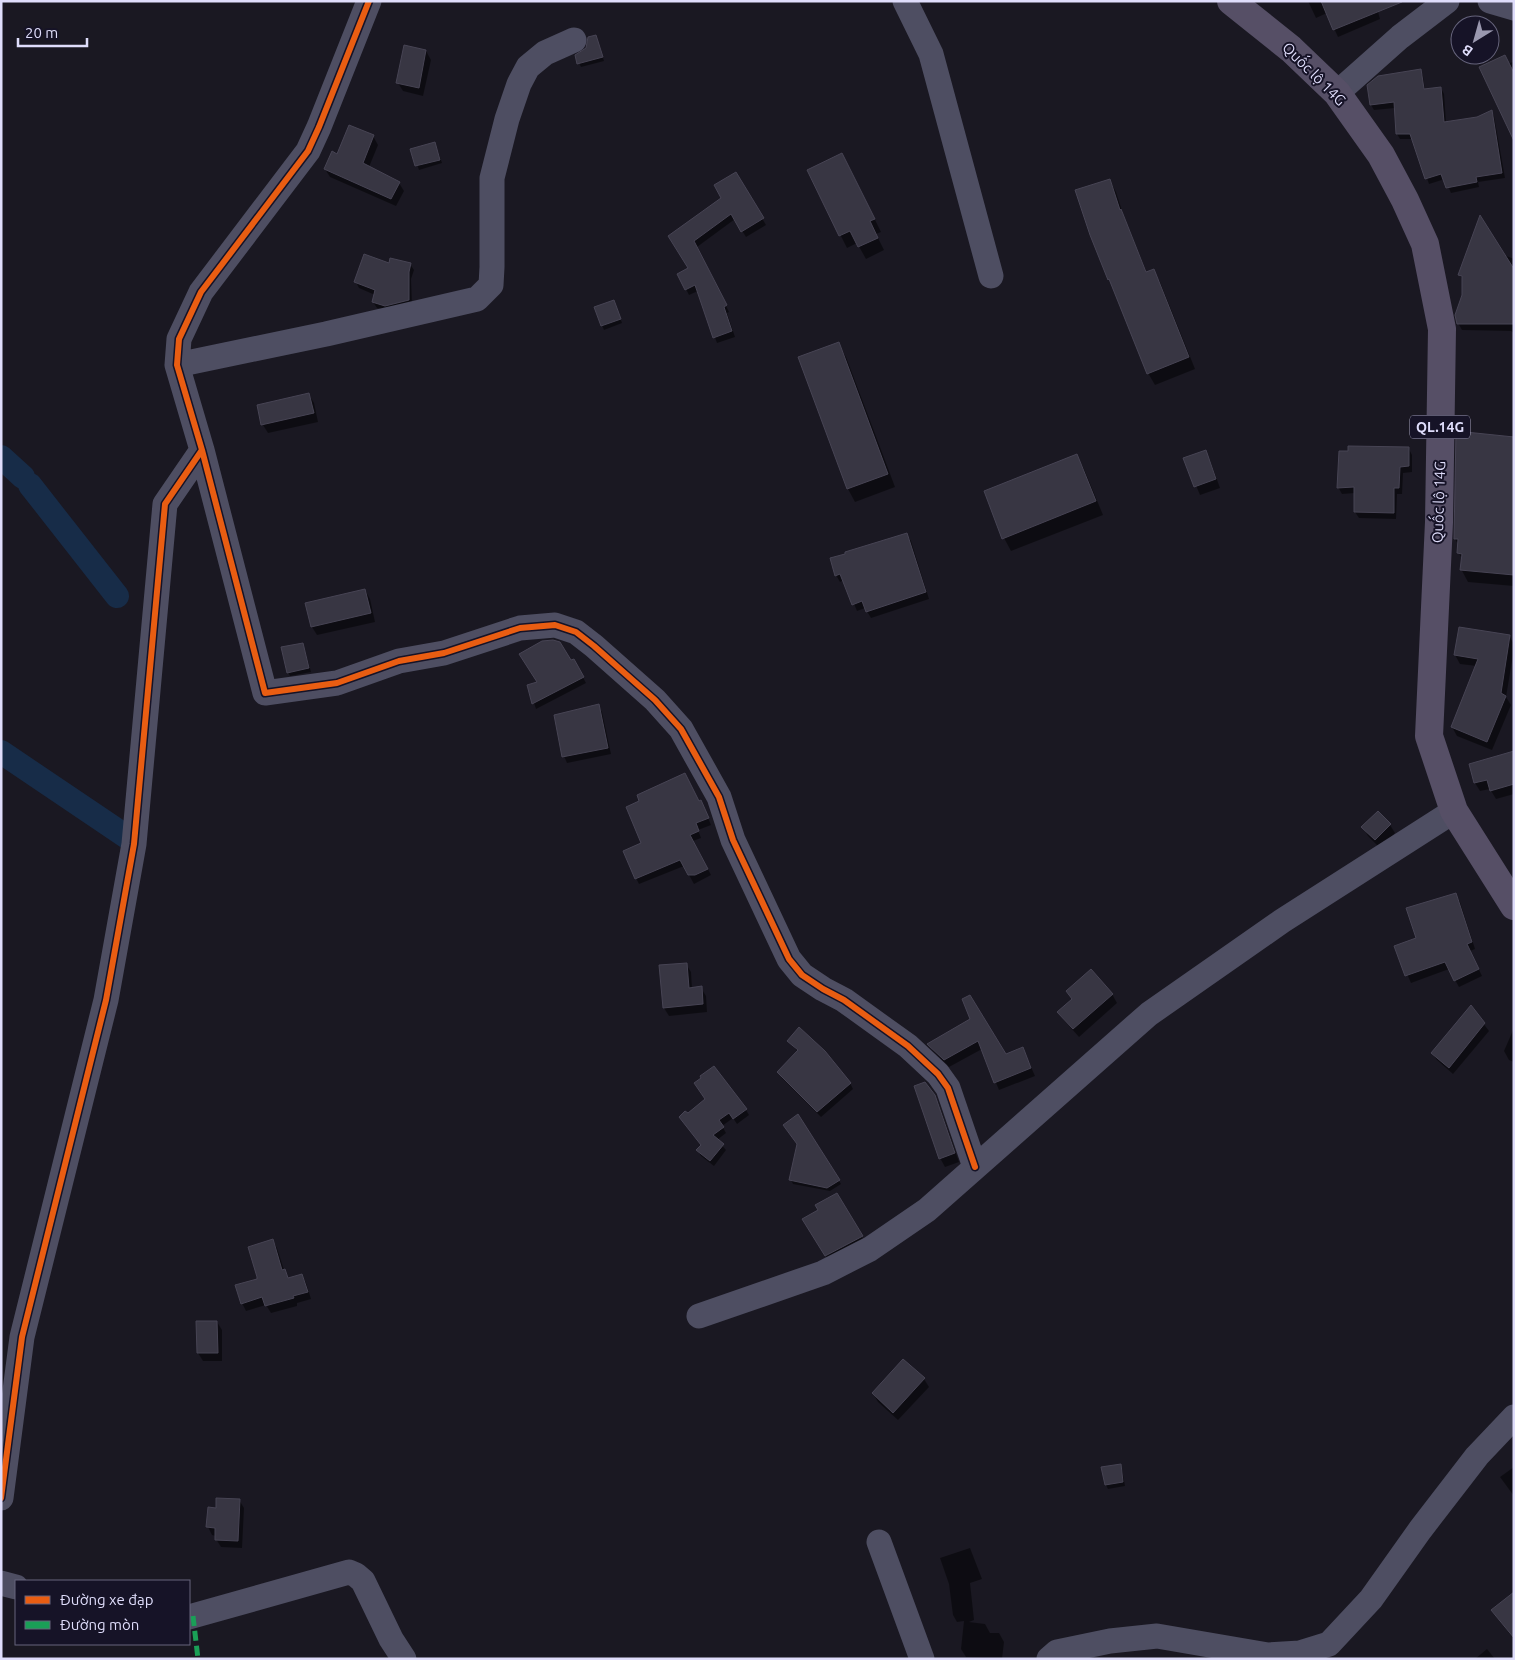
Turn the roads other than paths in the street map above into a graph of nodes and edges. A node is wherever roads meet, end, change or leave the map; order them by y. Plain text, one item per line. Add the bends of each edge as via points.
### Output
1 (368, 1) edge
2 (905, 1) edge
3 (1231, 1) edge
4 (1447, 1) edge
5 (1490, 1) edge
6 (1514, 8) edge
7 (574, 40) dead end
8 (1337, 93) junction
9 (991, 276) dead end
10 (177, 365) junction
11 (202, 450) junction
12 (1454, 811) junction
13 (1514, 906) edge
14 (975, 1167) junction
15 (698, 1316) dead end
16 (1514, 1417) edge
17 (1, 1498) edge
18 (879, 1542) dead end
19 (1, 1584) edge
20 (15, 1587) edge
21 (190, 1617) edge
22 (404, 1659) edge
23 (922, 1659) edge
24 (1049, 1659) edge

1 - 10 street via 308,151 201,292 179,339
2 - 9 street via 931,54
3 - 8 main road, Quốc lộ 14G / QL.14G via 1291,49
4 - 8 street via 1400,37
5 - 6 street
7 - 10 street via 545,52 528,67 519,84 492,178 491,285 477,299
8 - 12 main road, Quốc lộ 14G / QL.14G via 1381,154 1425,244 1442,329 1439,522 1428,736
10 - 11 street
11 - 14 street via 264,693 336,683 398,661 444,653 520,628 555,625 576,632 655,700 681,729 718,797 733,840 789,959 802,975 844,1000 908,1046 944,1080
11 - 17 street via 165,504 134,844 106,1000 22,1337
12 - 13 main road, Quốc lộ 14G / QL.14G
12 - 14 street via 1282,921 1149,1014
14 - 15 street via 927,1210 870,1249 823,1272
16 - 24 street via 1478,1456 1371,1599 1329,1644 1300,1653 1268,1655 1157,1636 1057,1652
18 - 23 street
19 - 20 street
21 - 22 street via 349,1572 363,1581 391,1640

